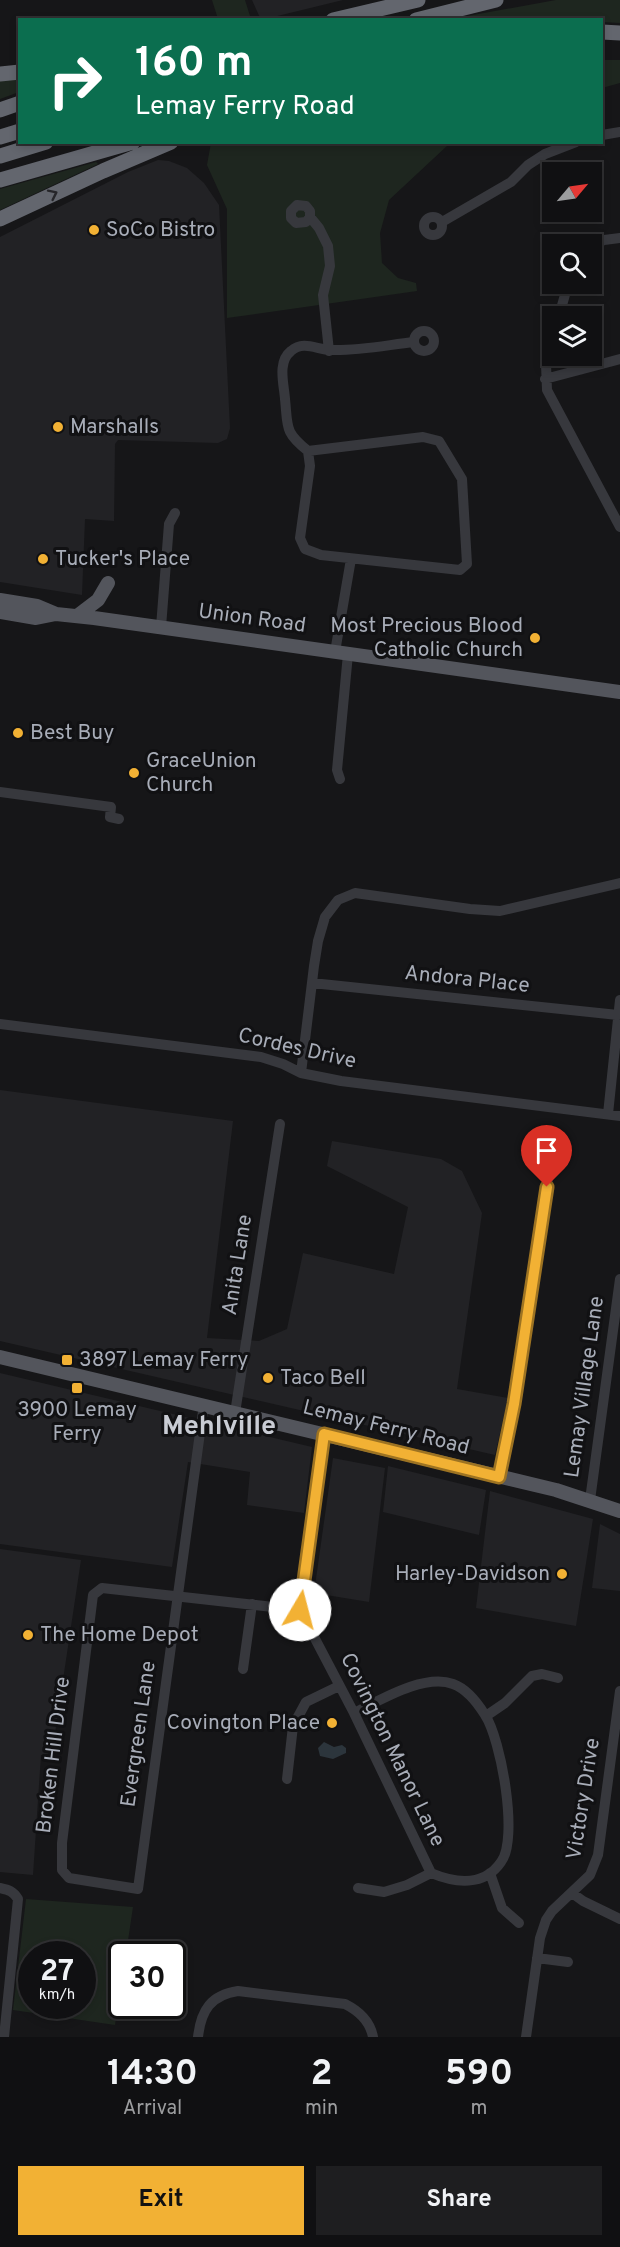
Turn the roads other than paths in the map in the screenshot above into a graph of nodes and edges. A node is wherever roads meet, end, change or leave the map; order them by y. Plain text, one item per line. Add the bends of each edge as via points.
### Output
1 (418, 0) edge
2 (496, 0) edge
3 (342, 18) edge
4 (425, 18) edge
5 (603, 32) edge
6 (620, 33) edge
7 (18, 72) edge
8 (0, 74) edge
9 (18, 104) edge
10 (0, 110) edge
11 (18, 132) edge
12 (620, 132) edge
13 (603, 135) edge
14 (0, 137) edge
15 (39, 144) edge
16 (126, 144) edge
17 (166, 144) edge
18 (571, 144) edge
19 (0, 156) edge
20 (0, 180) edge
21 (310, 217) dead end
22 (0, 219) edge
23 (442, 222) dead end
24 (620, 238) edge
25 (602, 241) edge
26 (414, 342) dead end
27 (329, 351) junction
28 (620, 359) edge
29 (546, 366) edge
30 (545, 379) junction
31 (308, 451) junction
32 (175, 513) dead end
33 (620, 527) edge
34 (351, 559) junction
35 (108, 583) dead end
36 (0, 600) edge
37 (0, 612) edge
38 (56, 614) junction
39 (78, 616) junction
40 (161, 627) junction
41 (342, 653) junction
42 (620, 692) edge
43 (340, 779) dead end
44 (0, 792) edge
45 (119, 819) dead end
46 (620, 883) edge
47 (312, 983) junction
48 (620, 1000) edge
49 (618, 1016) junction
50 (0, 1024) edge
51 (301, 1073) junction
52 (608, 1114) junction
53 (620, 1116) edge
54 (280, 1124) dead end
55 (550, 1166) dead end
56 (620, 1279) edge
57 (0, 1357) edge
58 (204, 1405) junction
59 (235, 1413) junction
60 (324, 1434) junction
61 (499, 1477) junction
62 (590, 1500) junction
63 (620, 1511) edge
64 (178, 1595) junction
65 (252, 1604) junction
66 (300, 1610) junction
67 (243, 1669) dead end
68 (558, 1678) dead end
69 (339, 1686) junction
70 (620, 1691) edge
71 (354, 1713) junction
72 (486, 1716) junction
73 (287, 1779) dead end
74 (431, 1873) junction
75 (490, 1873) junction
76 (0, 1888) edge
77 (358, 1888) dead end
78 (138, 1890) joint
79 (572, 1893) junction
80 (620, 1918) edge
81 (519, 1923) dead end
82 (537, 1958) junction
83 (568, 1962) dead end
84 (5, 1972) edge
85 (4, 2037) edge
86 (198, 2037) edge
87 (373, 2037) edge
88 (526, 2037) edge

1 - 3 highway
2 - 4 highway
5 - 6 highway
7 - 8 highway
9 - 10 highway
11 - 14 highway
12 - 13 street
15 - 19 highway
16 - 20 highway
22 -> 17 highway
18 - 23 street via 545,154 512,182
21 - 27 street via 328,246 330,266 323,295
24 - 25 street
26 - 27 street
27 - 31 street via 305,345 292,350 282,369 287,428
28 - 30 street
29 - 30 street
30 - 33 street
31 - 34 street via 310,466 300,538 305,549
31 - 34 street via 423,437 439,441 462,479 468,555 467,564 460,570
32 - 40 street via 169,524
34 - 41 street
35 - 39 main road via 98,600
36 - 38 main road, Union Road via 38,606
37 - 38 main road, Union Road via 36,618
38 - 39 main road, Union Road
39 - 40 main road, Union Road
40 - 41 main road, Union Road
41 - 42 main road, Union Road
41 - 43 street via 337,770
44 - 45 street via 111,807 110,817
46 - 47 street via 500,911 355,893 338,900 325,916
47 - 49 street, Andora Place
47 - 51 street
48 - 49 street
49 - 52 street
50 - 51 street, Cordes Drive via 261,1057
51 - 52 street, Cordes Drive
52 - 53 street, Cordes Drive
54 - 59 street, Anita Lane
55 - 61 street
56 - 62 street, Lemay Village Lane
57 - 58 main road, Lemay Ferry Road
58 - 59 main road, Lemay Ferry Road
58 - 64 street, Evergreen Lane
59 - 60 main road, Lemay Ferry Road
60 - 61 main road, Lemay Ferry Road
60 - 66 street
61 - 62 main road, Lemay Ferry Road
62 - 63 main road, Lemay Ferry Road
64 - 65 street, Broken Hill Drive
64 - 78 street, Evergreen Lane
64 - 78 street, Broken Hill Drive via 102,1588 93,1595 62,1869 69,1878
65 - 66 street, Broken Hill Drive
65 - 67 street
66 - 69 street, Covington Manor Lane
68 - 72 street via 532,1676
69 - 71 street, Covington Manor Lane
69 - 73 street via 306,1702 294,1726
70 - 79 street, Victory Drive via 598,1855 590,1875
71 - 72 street via 411,1686 443,1682 467,1691
71 - 74 street, Covington Manor Lane
72 - 75 street via 501,1761 508,1820 503,1861
74 - 75 street via 467,1882
74 - 77 street via 384,1892
75 - 81 street via 502,1908
76 - 84 street via 15,1893 18,1899
79 - 80 street
79 - 82 street, Victory Drive via 546,1920
82 - 83 street
82 - 88 street, Victory Drive
84 - 85 street
86 - 87 street via 199,2023 213,2000 238,1991 345,2004 357,2010

